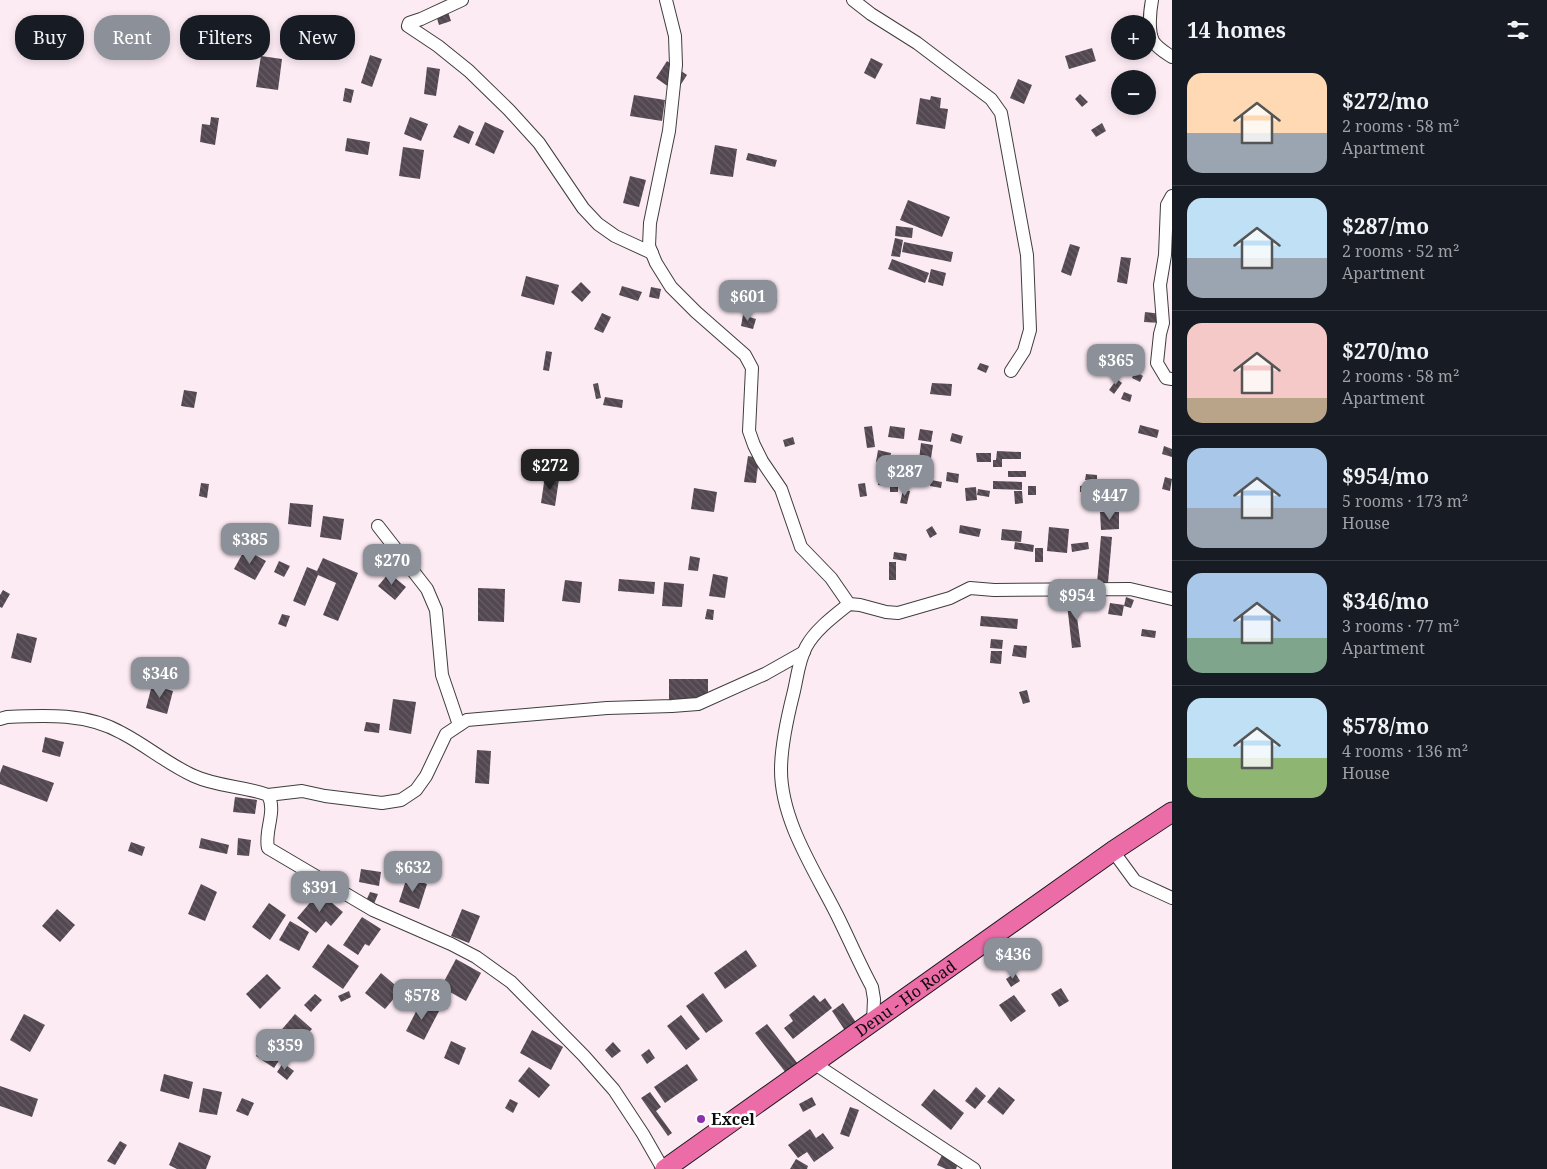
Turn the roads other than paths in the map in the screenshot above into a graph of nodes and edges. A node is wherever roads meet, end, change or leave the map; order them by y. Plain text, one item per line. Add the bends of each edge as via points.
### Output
1 (462, 0) edge
2 (666, 0) edge
3 (853, 0) edge
4 (1152, 0) edge
5 (1172, 57) edge
6 (1172, 196) edge
7 (652, 253) junction
8 (1011, 371) dead end
9 (1172, 379) edge
10 (378, 526) dead end
11 (1172, 599) edge
12 (849, 604) junction
13 (804, 652) junction
14 (0, 719) edge
15 (459, 725) junction
16 (268, 795) junction
17 (1172, 812) edge
18 (1113, 851) junction
19 (1172, 898) edge
20 (873, 1022) junction
21 (815, 1064) junction
22 (664, 1169) edge
23 (974, 1169) edge

1 - 7 street via 409,22 408,26 469,71 509,110 539,143 583,208 598,224 615,236
2 - 7 street via 675,36 676,65 669,131 650,223 649,246
3 - 8 street via 991,99 1001,113 1027,255 1030,330 1024,351
4 - 5 street via 1152,40
6 - 9 street via 1167,205 1160,285 1163,322 1157,363 1166,378
7 - 12 street via 671,287 745,355 752,368 749,431 754,445 781,489 801,547 831,578
10 - 15 street via 427,589 436,610 442,675
11 - 12 street via 1130,589 970,588 950,598 898,613
12 - 13 street via 819,631
13 - 15 street via 765,674 698,704 467,720
13 - 20 street via 788,717 781,770 783,789 807,860 872,987
14 - 16 street via 59,716 93,720 121,732 196,777
15 - 16 street via 446,734 416,790 401,800 382,803 302,791
16 - 22 street via 271,799 268,848 373,910 476,957 511,982 614,1090
17 - 18 main road, Denu - Ho Road
18 - 19 street via 1135,881
18 - 20 main road, Denu - Ho Road
20 - 21 main road, Denu - Ho Road
21 - 22 main road, Denu - Ho Road
21 - 23 street

